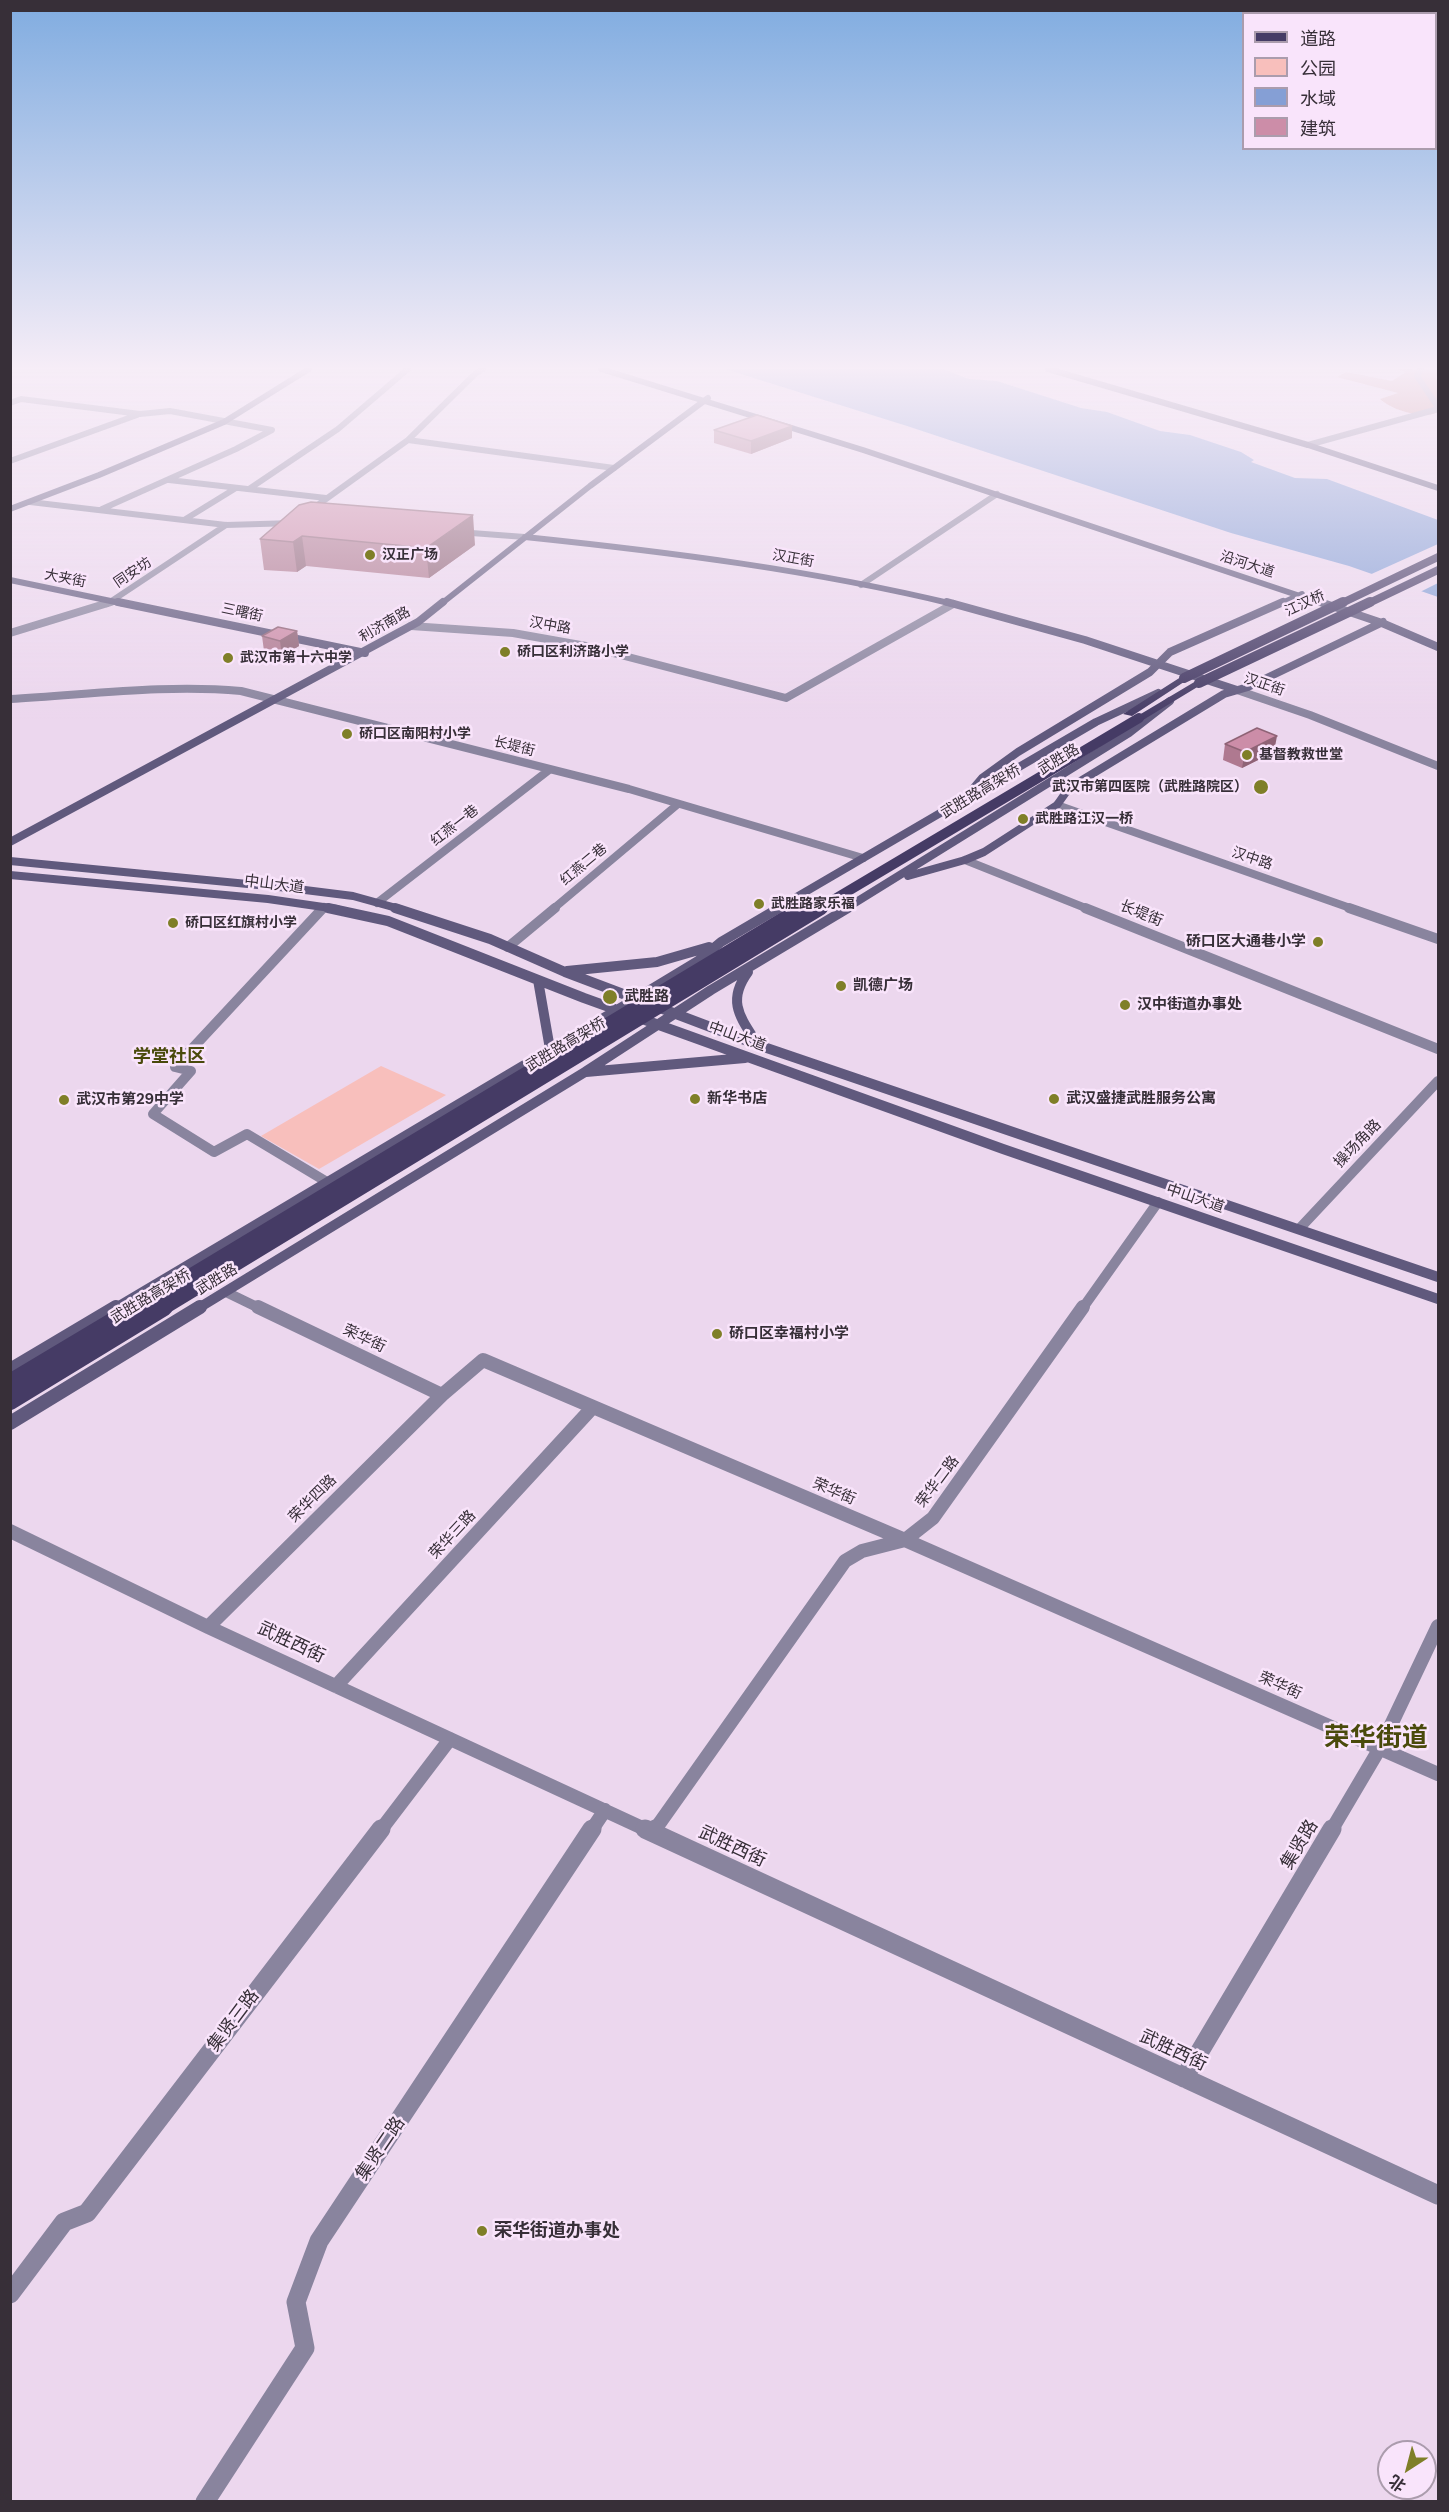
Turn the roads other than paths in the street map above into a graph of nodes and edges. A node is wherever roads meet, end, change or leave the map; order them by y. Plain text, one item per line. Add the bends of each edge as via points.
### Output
1 (68, 486) edge
2 (154, 486) edge
3 (221, 486) edge
4 (253, 486) edge
5 (343, 486) edge
6 (590, 486) edge
7 (973, 486) edge
8 (978, 486) edge
9 (236, 488) junction
10 (249, 489) junction
11 (997, 494) junction
12 (10, 498) edge
13 (326, 498) junction
14 (30, 502) junction
15 (10, 509) edge
16 (102, 509) junction
17 (184, 519) junction
18 (292, 523) junction
19 (301, 523) edge
20 (226, 525) junction
21 (444, 531) edge
22 (525, 537) junction
23 (1438, 557) edge
24 (1438, 570) edge
25 (10, 580) edge
26 (861, 585) junction
27 (1308, 591) junction
28 (1299, 595) junction
29 (114, 601) junction
30 (953, 604) junction
31 (1386, 621) junction
32 (411, 626) junction
33 (10, 633) edge
34 (1438, 639) edge
35 (1438, 647) edge
36 (365, 653) junction
37 (1159, 662) junction
38 (1184, 678) joint
39 (1199, 683) joint
40 (1237, 690) junction
41 (1158, 693) junction
42 (10, 699) edge
43 (277, 699) junction
44 (1172, 699) junction
45 (1134, 716) junction
46 (1079, 765) junction
47 (1438, 766) edge
48 (549, 770) junction
49 (1069, 788) junction
50 (965, 798) junction
51 (678, 804) junction
52 (1057, 805) junction
53 (10, 842) edge
54 (863, 858) junction
55 (965, 860) junction
56 (10, 861) edge
57 (10, 875) edge
58 (885, 885) junction
59 (377, 903) junction
60 (324, 907) junction
61 (1438, 939) edge
62 (721, 942) junction
63 (508, 947) junction
64 (752, 968) junction
65 (565, 972) junction
66 (538, 980) junction
67 (635, 999) junction
68 (617, 1010) junction
69 (675, 1013) junction
70 (658, 1025) junction
71 (758, 1045) junction
72 (550, 1049) junction
73 (1438, 1049) edge
74 (750, 1057) junction
75 (585, 1072) junction
76 (1438, 1081) edge
77 (327, 1182) junction
78 (1158, 1202) junction
79 (1300, 1228) junction
80 (1438, 1277) edge
81 (226, 1292) junction
82 (1438, 1299) edge
83 (10, 1370) edge
84 (10, 1383) edge
85 (442, 1395) junction
86 (10, 1401) edge
87 (593, 1407) junction
88 (10, 1423) edge
89 (10, 1531) edge
90 (905, 1540) junction
91 (1438, 1626) edge
92 (207, 1627) junction
93 (336, 1686) junction
94 (450, 1739) junction
95 (1380, 1748) junction
96 (1438, 1774) edge
97 (605, 1810) junction
98 (653, 1832) junction
99 (1184, 2078) junction
100 (1438, 2195) edge
101 (10, 2294) edge
102 (205, 2502) edge

1 - 14 main road
2 - 16 street
3 - 9 street
4 - 10 street
5 - 13 street
6 - 22 main road, 利济南路
7 - 11 main road, 沿河大道
8 - 27 main road, 沿河大道
9 - 10 street
9 - 17 street
10 - 13 street
11 - 26 street
11 - 28 main road, 沿河大道
12 - 14 main road
13 - 18 street
14 - 15 main road
14 - 16 street
16 - 17 street
17 - 20 street
18 - 19 street
18 - 20 street
20 - 29 street, 同安坊
21 - 22 street, 汉正街
22 - 26 main road, 汉正街 via 667,553
22 - 32 main road, 利济南路
23 - 38 main road, 江汉桥, bridge
24 - 39 main road, 江汉桥, bridge
25 - 29 main road, 大夹街
26 - 30 main road, 汉正街
27 - 28 main road
27 - 31 main road, 沿河大道
28 - 31 main road, 沿河大道
28 - 37 main road via 1170,652
29 - 33 street, 同安坊
29 - 36 main road, 三曙街
30 - 32 street, 汉中路 via 786,698 586,646 513,633
30 - 37 main road, 汉正街
31 - 34 main road, 沿河大道
31 - 35 main road, 沿河大道
31 - 40 main road
32 - 36 main road, 利济南路
36 - 43 main road, 利济南路
37 - 40 main road, 汉正街
37 - 50 main road via 1150,672 982,777
38 - 41 main road, 武胜路
39 - 44 main road, 武胜路
40 - 47 street, 汉正街
40 - 49 main road via 1224,694
41 - 45 main road
41 - 50 main road, 武胜路 via 1096,722
42 - 43 street, 长堤街 via 214,687
43 - 48 street, 长堤街
43 - 53 main road, 利济南路
44 - 45 main road
44 - 46 main road, 武胜路
45 - 84 main road, 武胜路高架桥, bridge
45 - 86 main road, 武胜路高架桥, bridge
46 - 49 main road
46 - 58 main road, 武胜路
48 - 51 street, 长堤街
48 - 59 street, 红燕一巷
49 - 52 main road
50 - 54 main road, 武胜路
51 - 54 street, 长堤街
51 - 63 street, 红燕二巷
52 - 55 main road
52 - 61 street, 汉中路
54 - 62 main road, 武胜路
55 - 58 main road
55 - 73 street, 长堤街
56 - 59 main road, 中山大道 via 289,888
57 - 60 main road, 中山大道 via 268,898
58 - 64 main road, 武胜路
59 - 63 main road, 中山大道
60 - 66 main road, 中山大道 via 388,921
60 - 77 street via 175,1067 191,1071 153,1114 214,1152 247,1134
62 - 65 main road via 667,961
62 - 67 main road, 武胜路 via 698,961
63 - 65 main road, 中山大道
64 - 69 main road, 武胜路
64 - 71 main road via 740,981 735,1004
65 - 67 main road, 中山大道
66 - 68 main road, 中山大道
66 - 72 main road
67 - 68 main road, 武胜路
67 - 69 main road, 中山大道
68 - 70 main road, 中山大道
68 - 72 main road, 武胜路
69 - 70 main road, 武胜路
69 - 71 main road, 中山大道
70 - 74 main road, 中山大道
70 - 75 main road, 武胜路
71 - 79 main road, 中山大道
72 - 77 main road, 武胜路
74 - 75 main road
74 - 78 main road, 中山大道
75 - 81 main road, 武胜路
76 - 79 street, 操场角路
77 - 83 main road, 武胜路
78 - 82 main road, 中山大道
78 - 90 street, 荣华二路 via 933,1518
79 - 80 main road, 中山大道
81 - 85 street, 荣华街
81 - 88 main road, 武胜路
85 - 87 street, 荣华街 via 483,1360
85 - 92 street, 荣华四路
87 - 90 street, 荣华街
87 - 93 street, 荣华三路
89 - 92 street, 武胜西街
90 - 95 street, 荣华街
90 - 98 street, 荣华二路 via 862,1551 845,1561
91 - 95 street, 集贤路
92 - 93 street, 武胜西街
93 - 94 street, 武胜西街
94 - 97 street, 武胜西街
94 - 101 street, 集贤三路 via 87,2213 64,2222
95 - 96 street, 荣华街
95 - 99 street, 集贤路
97 - 98 street, 武胜西街
97 - 102 street, 集贤二路 via 319,2241 296,2302 305,2348
98 - 99 street, 武胜西街
99 - 100 street, 武胜西街

